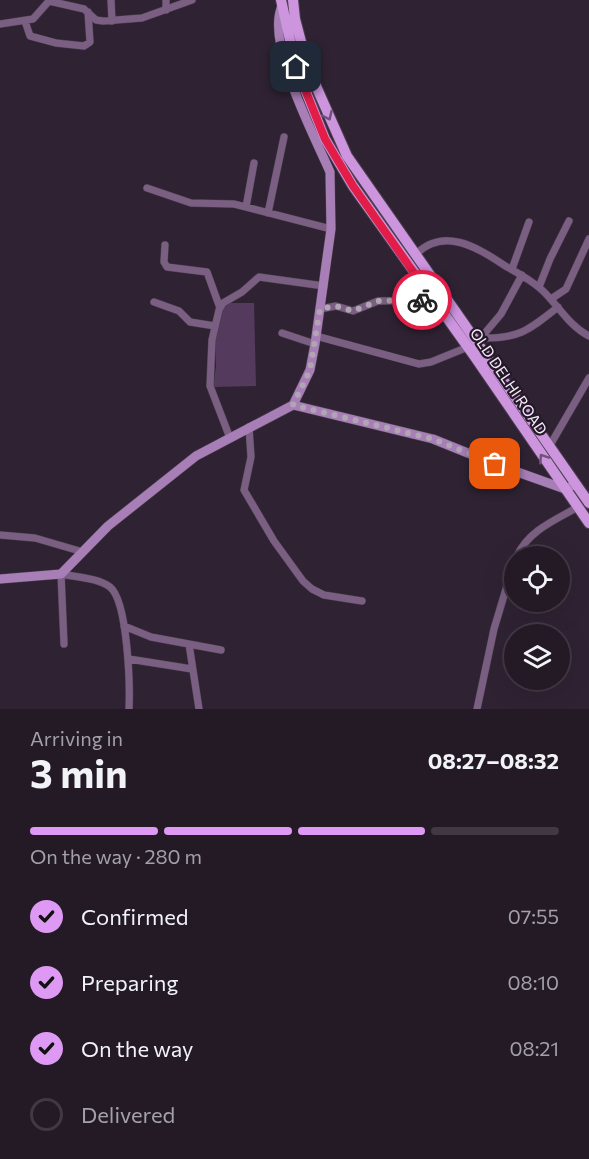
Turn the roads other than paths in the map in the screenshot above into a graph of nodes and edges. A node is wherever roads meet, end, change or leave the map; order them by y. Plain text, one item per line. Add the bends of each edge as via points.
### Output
1 (111, 0) edge
2 (166, 0) edge
3 (192, 0) edge
4 (292, 0) edge
5 (51, 1) edge
6 (281, 3) edge
7 (166, 10) junction
8 (88, 12) junction
9 (25, 21) junction
10 (112, 21) junction
11 (0, 24) edge
12 (284, 137) dead end
13 (254, 163) dead end
14 (147, 188) dead end
15 (246, 207) junction
16 (268, 213) junction
17 (569, 221) dead end
18 (529, 222) dead end
19 (331, 229) junction
20 (589, 239) edge
21 (165, 245) dead end
22 (415, 255) junction
23 (512, 269) junction
24 (522, 275) junction
25 (324, 286) junction
26 (539, 288) junction
27 (551, 299) junction
28 (433, 300) junction
29 (154, 302) dead end
30 (558, 307) junction
31 (220, 308) junction
32 (320, 309) junction
33 (215, 326) junction
34 (282, 333) dead end
35 (589, 336) edge
36 (316, 340) junction
37 (475, 342) junction
38 (589, 378) edge
39 (293, 405) junction
40 (249, 427) junction
41 (230, 438) junction
42 (549, 447) junction
43 (571, 486) junction
44 (589, 503) edge
45 (583, 508) edge
46 (589, 523) edge
47 (0, 535) edge
48 (522, 546) edge
49 (83, 552) junction
50 (61, 574) junction
51 (0, 579) edge
52 (504, 595) edge
53 (362, 601) dead end
54 (124, 626) junction
55 (64, 644) dead end
56 (189, 644) junction
57 (221, 650) dead end
58 (129, 659) junction
59 (192, 669) junction
60 (129, 709) edge
61 (198, 709) edge
62 (477, 709) edge

1 - 10 street
2 - 7 street
3 - 7 street
4 -> 22 main road, OLD DELHI ROAD via 308,68 347,156
5 - 8 street
5 - 9 street via 37,18
6 - 19 main road via 277,22 292,85 331,175
6 - 28 main road, OLD DELHI ROAD via 296,67 325,139
7 - 10 street via 142,18
8 - 9 street via 91,39 84,46 30,36
8 - 10 street via 96,20
9 - 11 street
12 - 16 street
13 - 15 street
14 - 15 street via 191,203
15 - 16 street
16 - 19 street
17 - 26 street
18 - 23 street
19 - 25 main road
20 - 27 street via 566,289
21 - 31 street via 167,267 209,274
22 - 23 street via 434,242 454,242 473,246
22 - 37 main road, OLD DELHI ROAD
23 - 24 street
24 - 26 street
24 - 37 street via 501,314
25 - 31 street via 259,277
25 - 32 main road
26 - 27 street
27 - 30 street
28 - 32 street via 378,301 353,311 336,306
28 - 37 main road, OLD DELHI ROAD
29 - 33 street via 179,311 190,322
30 - 35 street
30 - 37 street via 518,335
31 - 33 street
32 - 36 main road
33 - 41 street via 210,386
34 - 36 street
36 - 37 street via 418,364
36 - 39 main road via 310,370
37 - 42 main road, OLD DELHI ROAD
43 -> 37 main road, OLD DELHI ROAD
38 - 42 street
39 - 40 main road
39 - 43 main road via 433,439 495,464
40 - 41 main road
40 - 53 street via 250,462 244,490 294,572 324,595
41 - 49 main road via 196,456 108,526
42 - 43 main road, OLD DELHI ROAD
43 - 44 main road, OLD DELHI ROAD
43 - 45 main road, OLD DELHI ROAD
45 - 46 main road, OLD DELHI ROAD
45 - 48 street via 534,534
47 - 49 street via 35,538
49 - 50 main road
50 - 51 main road
50 - 54 street via 102,583 113,590
50 - 55 street
52 - 62 street
54 - 56 street via 145,636
54 - 58 street
56 - 57 street
56 - 59 street
58 - 59 street
58 - 60 street
59 - 61 street

